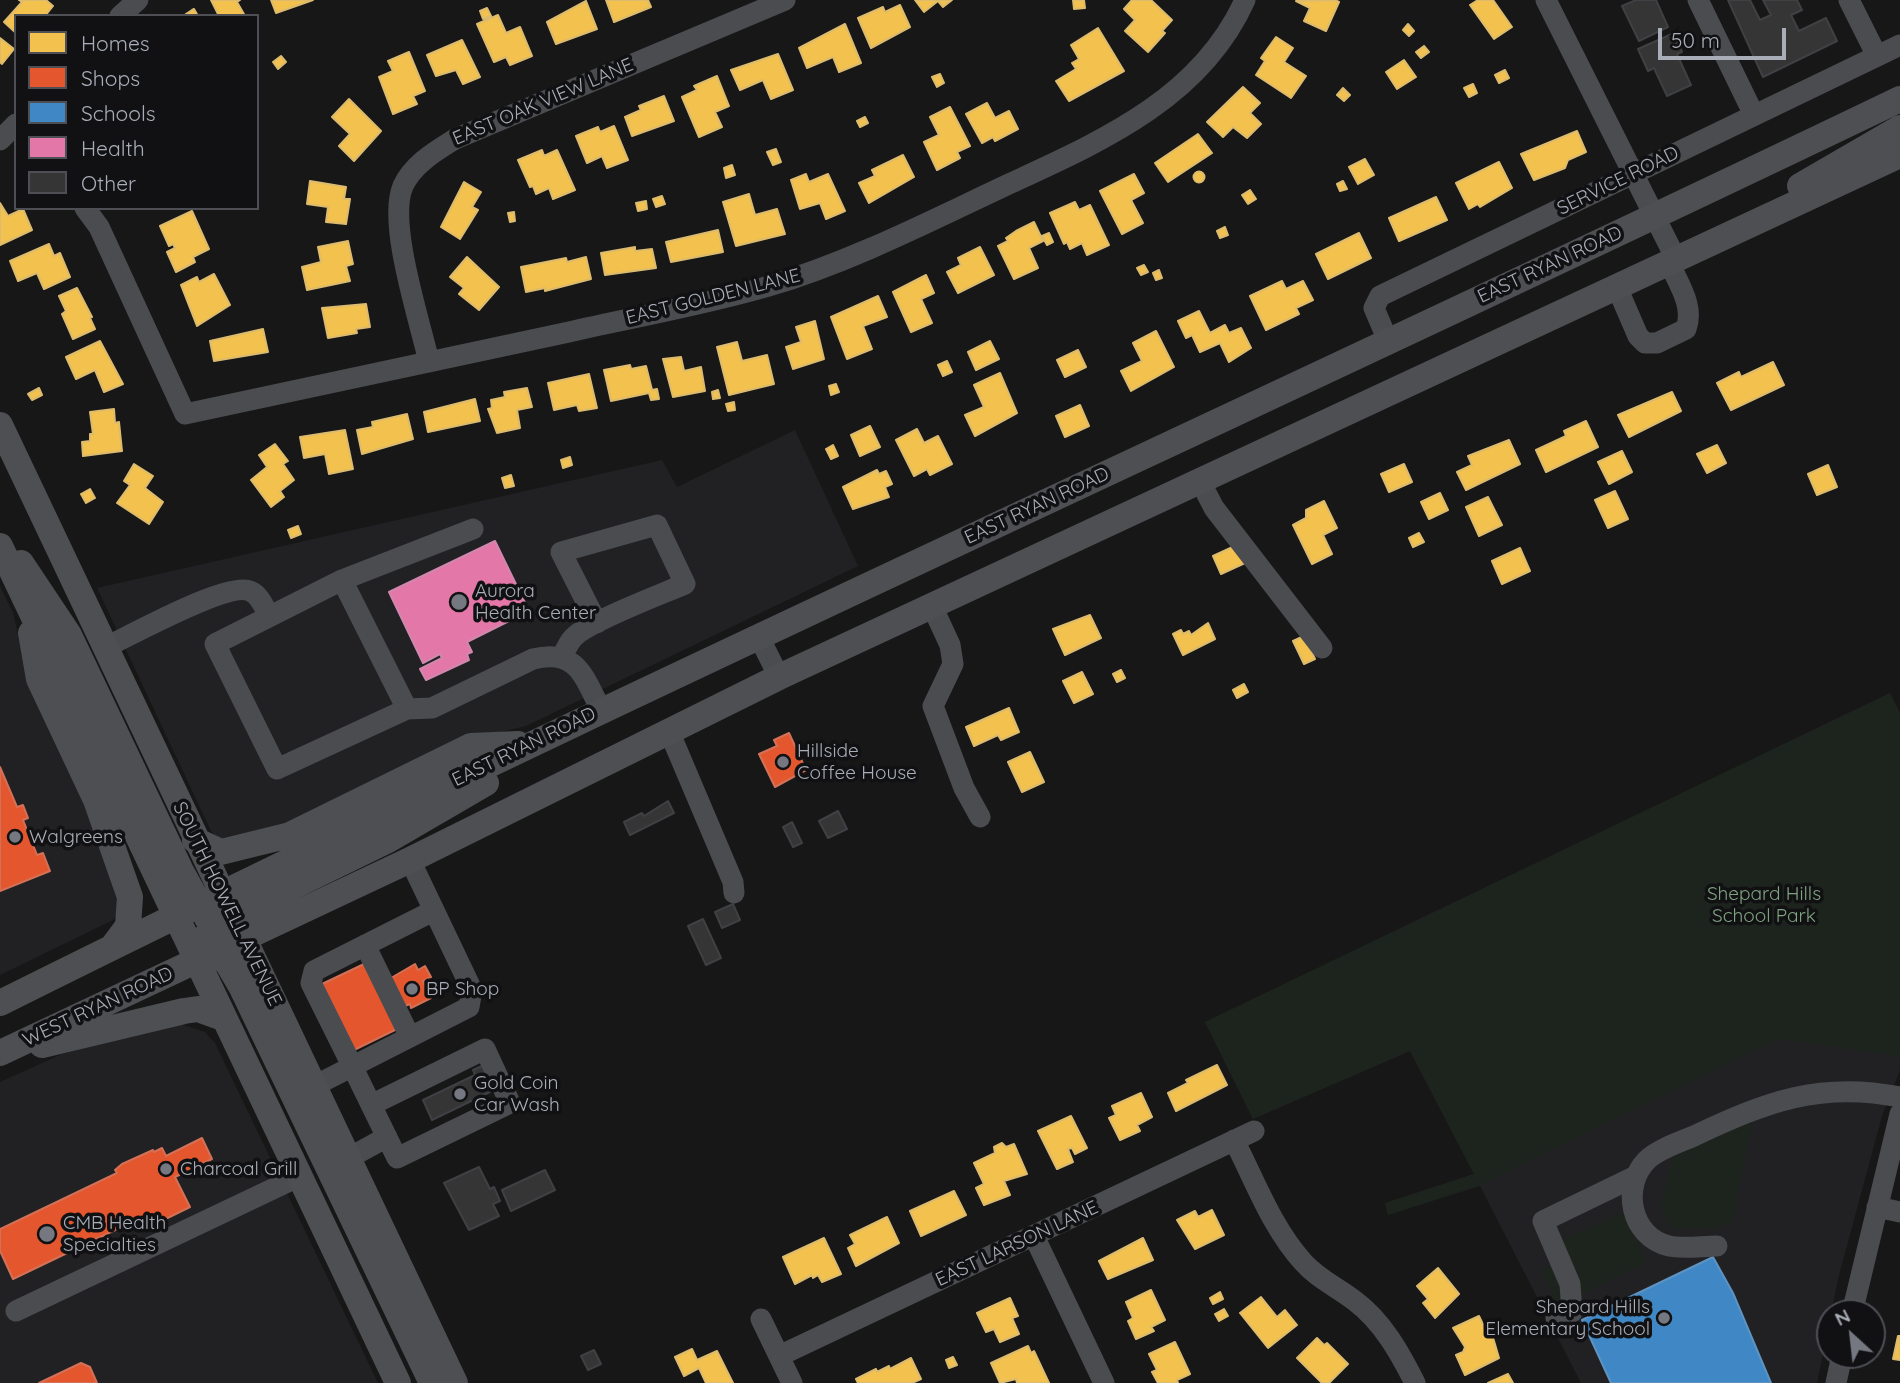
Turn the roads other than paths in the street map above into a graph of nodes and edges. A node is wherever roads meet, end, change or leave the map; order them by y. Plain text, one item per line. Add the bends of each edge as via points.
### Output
1 (138, 0) edge
2 (785, 0) edge
3 (1245, 0) edge
4 (1546, 0) edge
5 (1698, 0) edge
6 (1849, 0) edge
7 (122, 14) edge
8 (1900, 44) edge
9 (1877, 56) junction
10 (1900, 99) edge
11 (1754, 115) junction
12 (1900, 128) edge
13 (1900, 155) edge
14 (1634, 173) junction
15 (86, 210) edge
16 (1656, 216) junction
17 (1731, 231) junction
18 (1671, 259) junction
19 (1616, 285) junction
20 (1388, 341) junction
21 (429, 362) junction
22 (0, 425) edge
23 (1200, 481) junction
24 (473, 529) dead end
25 (0, 532) edge
26 (0, 546) edge
27 (342, 580) junction
28 (25, 603) junction
29 (932, 606) junction
30 (269, 616) junction
31 (597, 623) junction
32 (759, 637) junction
33 (104, 648) junction
34 (1322, 648) dead end
35 (562, 656) junction
36 (779, 677) junction
37 (407, 709) junction
38 (601, 710) junction
39 (669, 731) junction
40 (556, 732) junction
41 (531, 744) junction
42 (980, 817) dead end
43 (195, 840) junction
44 (410, 859) junction
45 (734, 893) dead end
46 (433, 911) junction
47 (212, 927) junction
48 (365, 945) junction
49 (113, 946) junction
50 (0, 1003) edge
51 (223, 1018) junction
52 (410, 1037) junction
53 (0, 1054) edge
54 (352, 1067) junction
55 (314, 1086) junction
56 (1900, 1097) edge
57 (371, 1105) junction
58 (1900, 1114) edge
59 (1254, 1131) dead end
60 (387, 1137) junction
61 (1234, 1140) junction
62 (347, 1159) junction
63 (300, 1176) junction
64 (1636, 1176) junction
65 (1877, 1207) junction
66 (1900, 1212) edge
67 (1034, 1236) junction
68 (1717, 1246) dead end
69 (1855, 1299) edge
70 (16, 1311) dead end
71 (1556, 1318) dead end
72 (761, 1319) dead end
73 (779, 1356) junction
74 (398, 1383) edge
75 (432, 1383) edge
76 (454, 1383) edge
77 (792, 1383) edge
78 (1104, 1383) edge
79 (1415, 1383) edge

1 - 7 street
2 - 21 street, EAST OAK VIEW LANE via 455,139 424,159 403,186 397,223
3 - 21 street, EAST GOLDEN LANE via 1215,50 1179,89 1139,119 853,257 768,286
4 - 14 street
5 - 11 street
6 - 9 street
8 - 9 street, SERVICE ROAD
9 - 11 street, SERVICE ROAD
10 - 16 main road, EAST RYAN ROAD
11 - 14 street, SERVICE ROAD
12 - 17 main road via 1823,170
13 - 17 main road
14 - 16 street
14 - 20 street, SERVICE ROAD via 1380,296 1374,309
15 - 21 street, EAST GOLDEN LANE via 99,227 186,414
16 - 18 street
16 - 20 main road, EAST RYAN ROAD
17 - 18 main road
18 - 19 main road
18 - 19 street via 1690,318 1686,328 1657,343 1645,343 1638,336
19 - 23 main road
20 - 32 main road, EAST RYAN ROAD
22 - 33 main road, SOUTH HOWELL AVENUE
23 - 29 main road
23 - 34 street via 1214,508
24 - 27 street
25 - 47 main road via 69,635
26 - 28 main road, SOUTH HOWELL AVENUE
27 - 30 street
27 - 37 street
28 - 47 main road, SOUTH HOWELL AVENUE
28 - 49 main road via 39,679 96,800 130,897 128,926
29 - 36 main road
29 - 42 street via 950,645 953,664 933,706
30 - 33 street via 251,591 225,590
30 - 37 street via 215,643 277,769
31 - 31 street via 685,584 657,525 561,552
31 - 35 street via 573,637
32 - 36 street
32 - 38 main road, EAST RYAN ROAD
33 - 43 main road, SOUTH HOWELL AVENUE
35 - 37 street via 533,659 432,708
35 - 38 street via 583,674
36 - 39 main road
38 - 40 main road, EAST RYAN ROAD
39 - 44 main road
39 - 45 street
40 - 41 main road, EAST RYAN ROAD
40 - 47 main road via 503,772 388,840
41 - 43 main road via 471,746 290,835 221,852
41 - 47 main road, EAST RYAN ROAD
43 - 47 main road, SOUTH HOWELL AVENUE
44 - 46 street
44 - 47 main road
46 - 48 street
46 - 52 street via 472,990 469,1007
47 - 49 main road
47 - 51 main road, SOUTH HOWELL AVENUE
47 - 53 main road, WEST RYAN ROAD
47 - 55 main road, SOUTH HOWELL AVENUE
47 - 75 main road
48 - 52 street
48 - 54 street via 314,971 311,983
49 - 50 main road
51 - 53 main road via 198,1009 184,1011
51 - 63 main road, SOUTH HOWELL AVENUE
52 - 54 street
54 - 55 street
54 - 57 street
55 - 62 main road, SOUTH HOWELL AVENUE
56 - 64 street via 1865,1090 1835,1091 1760,1105 1648,1159
57 - 60 street
57 - 60 street via 485,1049 510,1102 397,1158
58 - 65 street
59 - 61 street, EAST LARSON LANE
60 - 62 street
61 - 67 street, EAST LARSON LANE
61 - 79 street via 1293,1251 1320,1279 1377,1322
62 - 76 main road, SOUTH HOWELL AVENUE
63 - 70 street
63 - 74 main road, SOUTH HOWELL AVENUE
64 - 68 street via 1630,1201 1651,1237 1668,1246
64 - 71 street via 1543,1221 1570,1284 1572,1311
65 - 66 street
65 - 69 street
67 - 73 street, EAST LARSON LANE
67 - 78 street
72 - 73 street
73 - 77 street

